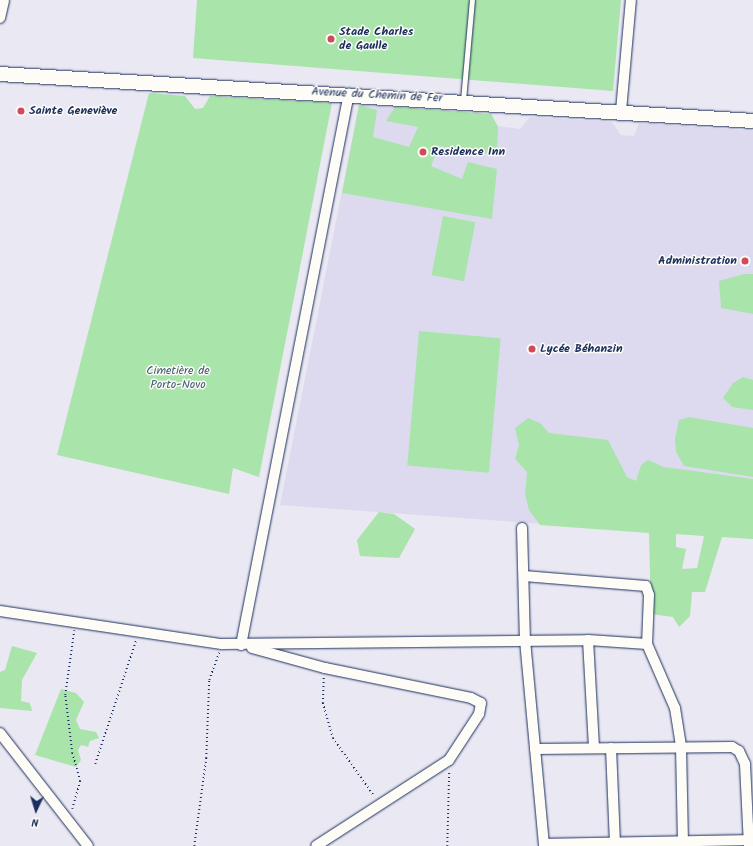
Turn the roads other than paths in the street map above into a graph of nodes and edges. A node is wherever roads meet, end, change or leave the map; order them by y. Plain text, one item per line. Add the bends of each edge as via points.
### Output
1 (4, 0) edge
2 (472, 0) edge
3 (631, 0) edge
4 (0, 18) edge
5 (0, 74) edge
6 (349, 93) junction
7 (463, 100) junction
8 (621, 111) junction
9 (753, 121) edge
10 (522, 528) dead end
11 (524, 576) junction
12 (0, 611) edge
13 (525, 640) junction
14 (588, 640) junction
15 (647, 644) junction
16 (241, 645) junction
17 (0, 733) edge
18 (681, 747) junction
19 (594, 748) junction
20 (611, 748) junction
21 (535, 749) junction
22 (683, 841) junction
23 (615, 843) junction
24 (748, 843) edge
25 (544, 845) edge
26 (88, 846) edge
27 (316, 846) edge

1 - 4 street
2 - 7 lane
3 - 8 street
5 - 6 street, Avenue du Chemin de Fer
6 - 7 street, Avenue du Chemin de Fer
6 - 16 street
7 - 8 street, Avenue du Chemin de Fer
8 - 9 street, Avenue du Chemin de Fer
10 - 11 street
11 - 13 street
11 - 15 street via 646,586 649,595
12 - 16 street
13 - 14 street
13 - 16 street
13 - 21 street
14 - 15 street
14 - 19 street
15 - 18 street via 675,708
16 - 27 street via 325,668 478,701 479,714 449,760
17 - 26 street
18 - 20 street
18 - 22 street
18 - 24 street via 732,747 739,751 745,764
19 - 20 street
19 - 21 street
20 - 23 street
21 - 25 street
22 - 23 street
22 - 24 street
23 - 25 street

